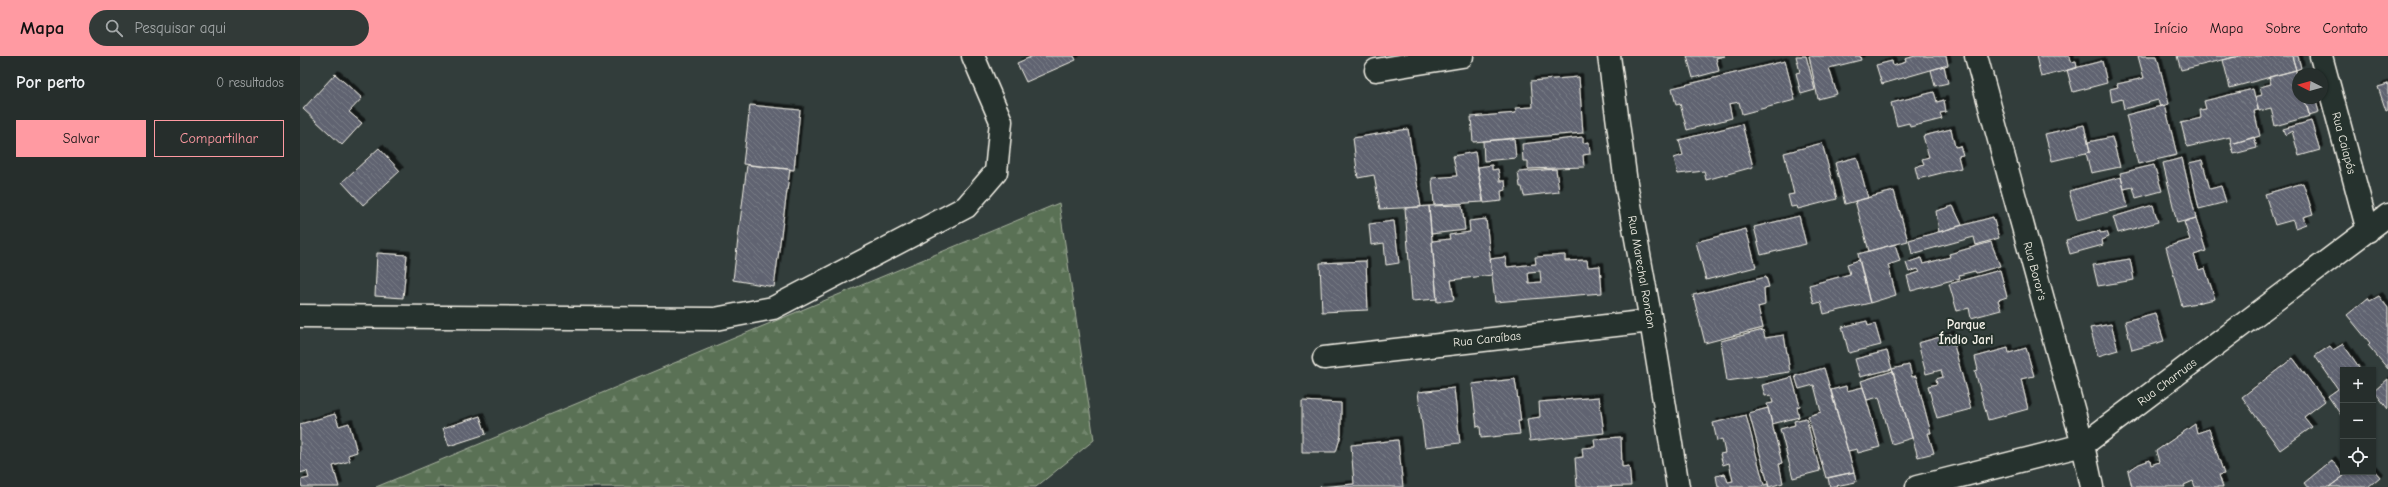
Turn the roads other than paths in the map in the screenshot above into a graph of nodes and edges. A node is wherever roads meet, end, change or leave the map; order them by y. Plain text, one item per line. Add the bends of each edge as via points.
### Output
1 (973, 56) edge
2 (1462, 56) edge
3 (1609, 56) edge
4 (1976, 56) edge
5 (2321, 56) edge
6 (1376, 70) dead end
7 (2388, 215) edge
8 (2368, 230) junction
9 (300, 316) edge
10 (1651, 321) junction
11 (1324, 358) dead end
12 (2083, 445) junction
13 (1678, 487) edge
14 (1917, 487) edge
15 (2092, 487) edge

1 - 9 street via 1001,121 996,172 966,207 773,308 715,319
2 - 6 street
3 - 10 street, Rua Marechal Rondon via 1626,183
4 - 12 street, Rua Boror's
5 - 8 street, Rua Caiapós
7 - 8 street, Rua Charruas
8 - 12 street, Rua Charruas
10 - 11 street, Rua Caraíbas
10 - 13 street, Rua Marechal Rondon
12 - 14 street, Rua Charruas
12 - 15 street, Rua Boror's

